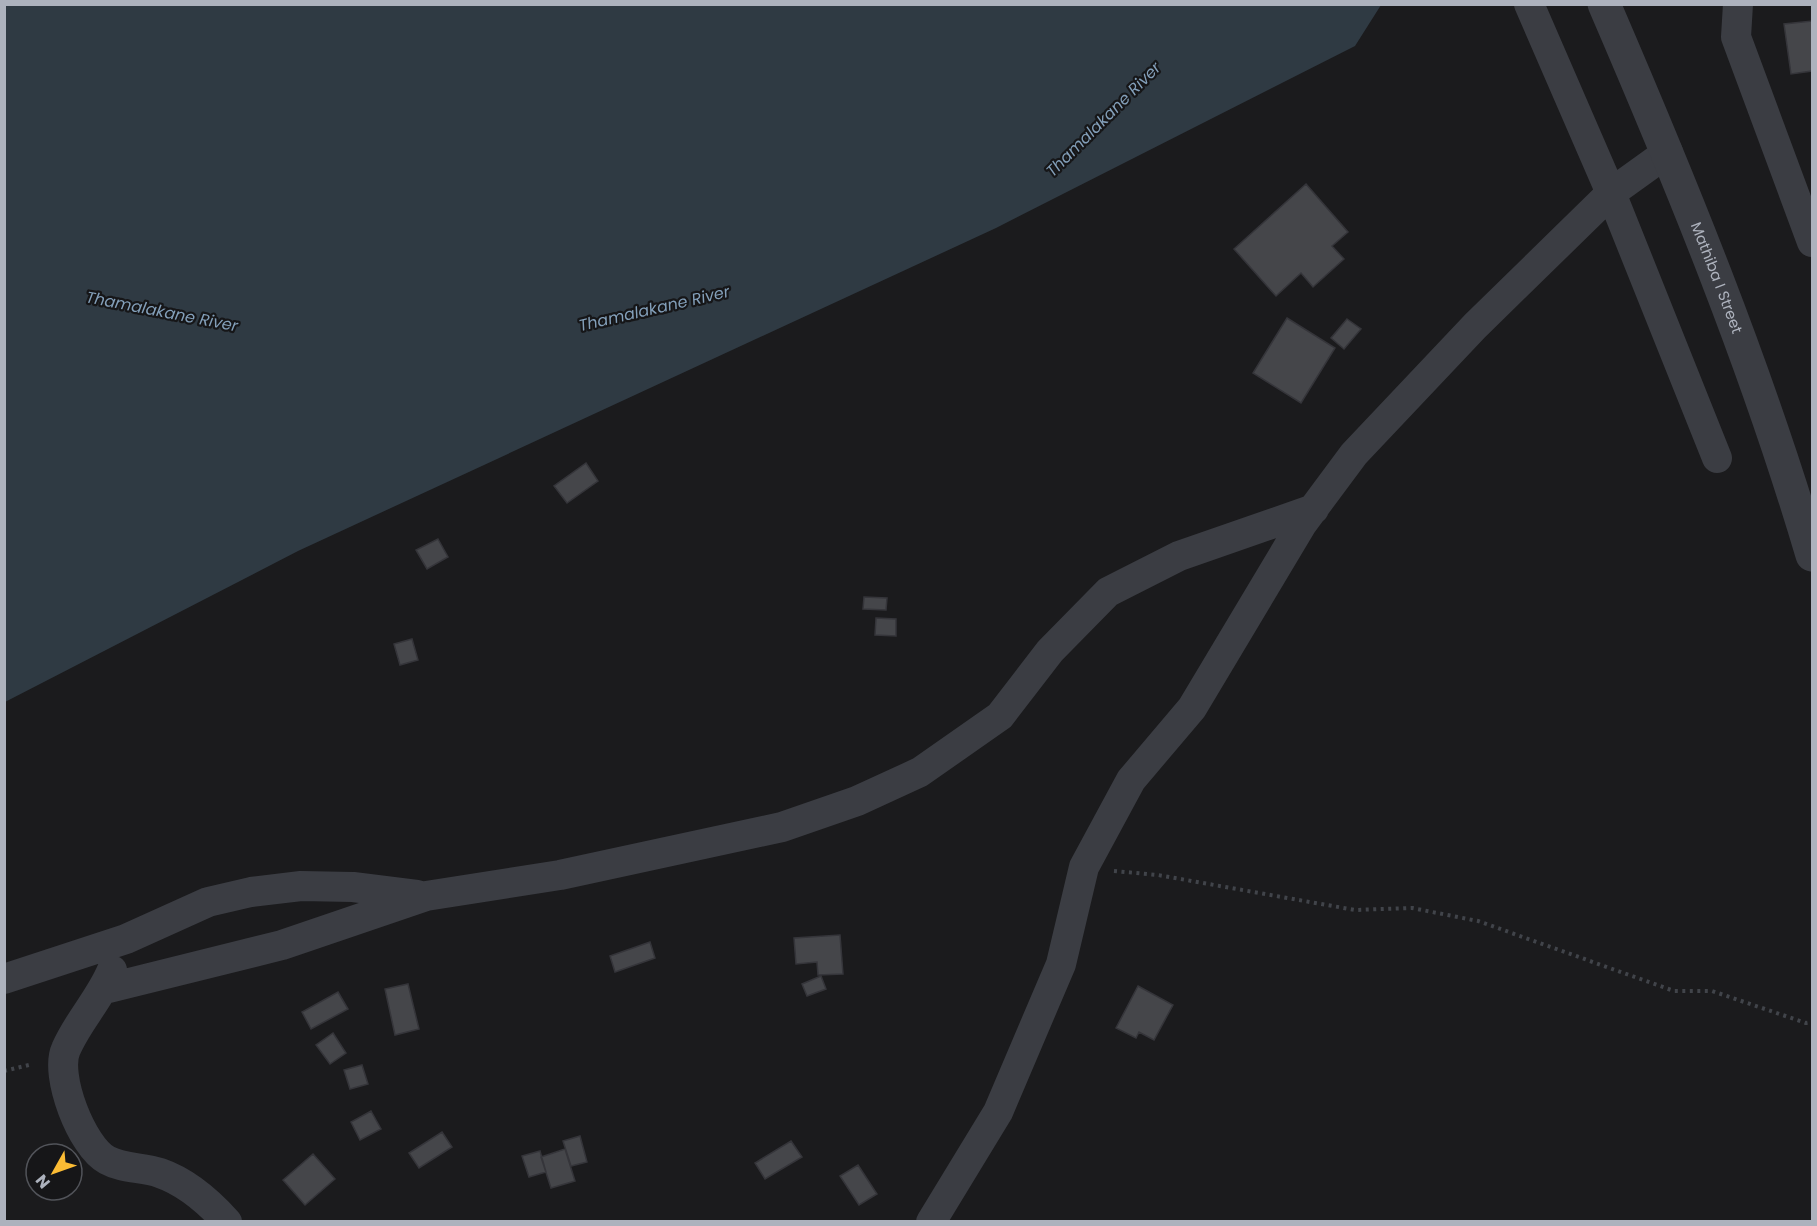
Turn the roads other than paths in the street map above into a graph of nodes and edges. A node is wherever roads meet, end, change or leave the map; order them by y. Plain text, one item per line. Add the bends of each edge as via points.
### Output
1 (1529, 4) edge
2 (1604, 4) edge
3 (1738, 4) edge
4 (1668, 152) junction
5 (1611, 194) junction
6 (1812, 242) edge
7 (1718, 458) dead end
8 (1314, 509) junction
9 (1812, 555) edge
10 (426, 896) junction
11 (126, 939) junction
12 (4, 979) edge
13 (105, 989) junction
14 (226, 1221) edge
15 (931, 1221) edge

1 - 5 street
2 - 4 street, Mathiba I Street
3 - 6 street via 1736,37
4 - 5 street
4 - 9 street, Mathiba I Street via 1776,439
5 - 7 street
5 - 8 street via 1474,326 1362,445
8 - 10 street via 1179,556 1108,592 1050,651 1000,716 920,772 857,801 782,827 642,858 560,876
8 - 15 street via 1192,708 1131,780 1084,867 1060,964 998,1112
10 - 11 street via 353,887 301,886 251,892 208,902
10 - 13 street via 282,945
11 - 12 street
11 - 13 street
13 - 14 street via 64,1051 64,1075 82,1131 106,1160 168,1177 199,1196

